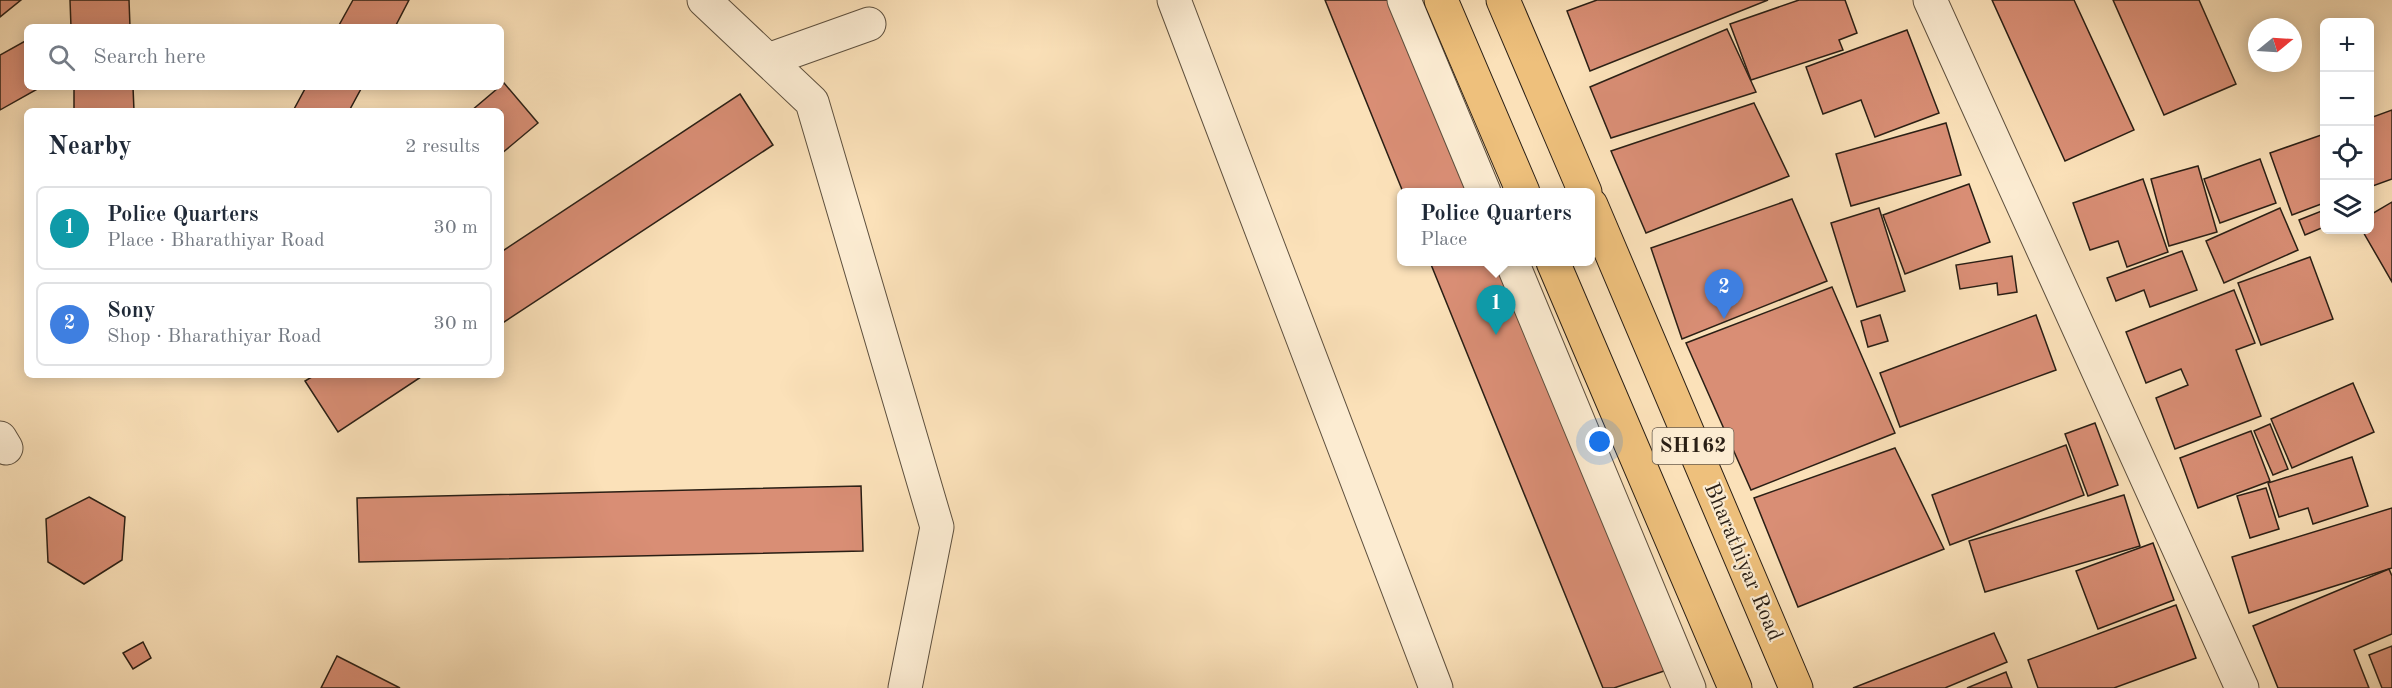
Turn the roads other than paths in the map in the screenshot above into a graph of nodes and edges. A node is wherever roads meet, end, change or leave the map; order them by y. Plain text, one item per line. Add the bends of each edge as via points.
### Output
1 (704, 0) edge
2 (1174, 0) edge
3 (1404, 0) edge
4 (1441, 0) edge
5 (1503, 0) edge
6 (1930, 0) edge
7 (869, 24) dead end
8 (768, 60) junction
9 (1482, 188) edge
10 (1521, 188) edge
11 (1583, 188) edge
12 (1595, 217) edge
13 (1514, 266) edge
14 (1555, 266) edge
15 (905, 688) edge
16 (1436, 688) edge
17 (1689, 688) edge
18 (1735, 688) edge
19 (1796, 688) edge
20 (2242, 688) edge

1 - 8 street
2 - 16 street
3 - 9 street
4 - 10 main road
5 - 11 main road
6 - 20 street
7 - 8 street
8 - 15 street via 812,102 937,527
12 - 19 main road, Bharathiyar Road / SH162
13 - 17 street
14 - 18 main road, SH162

